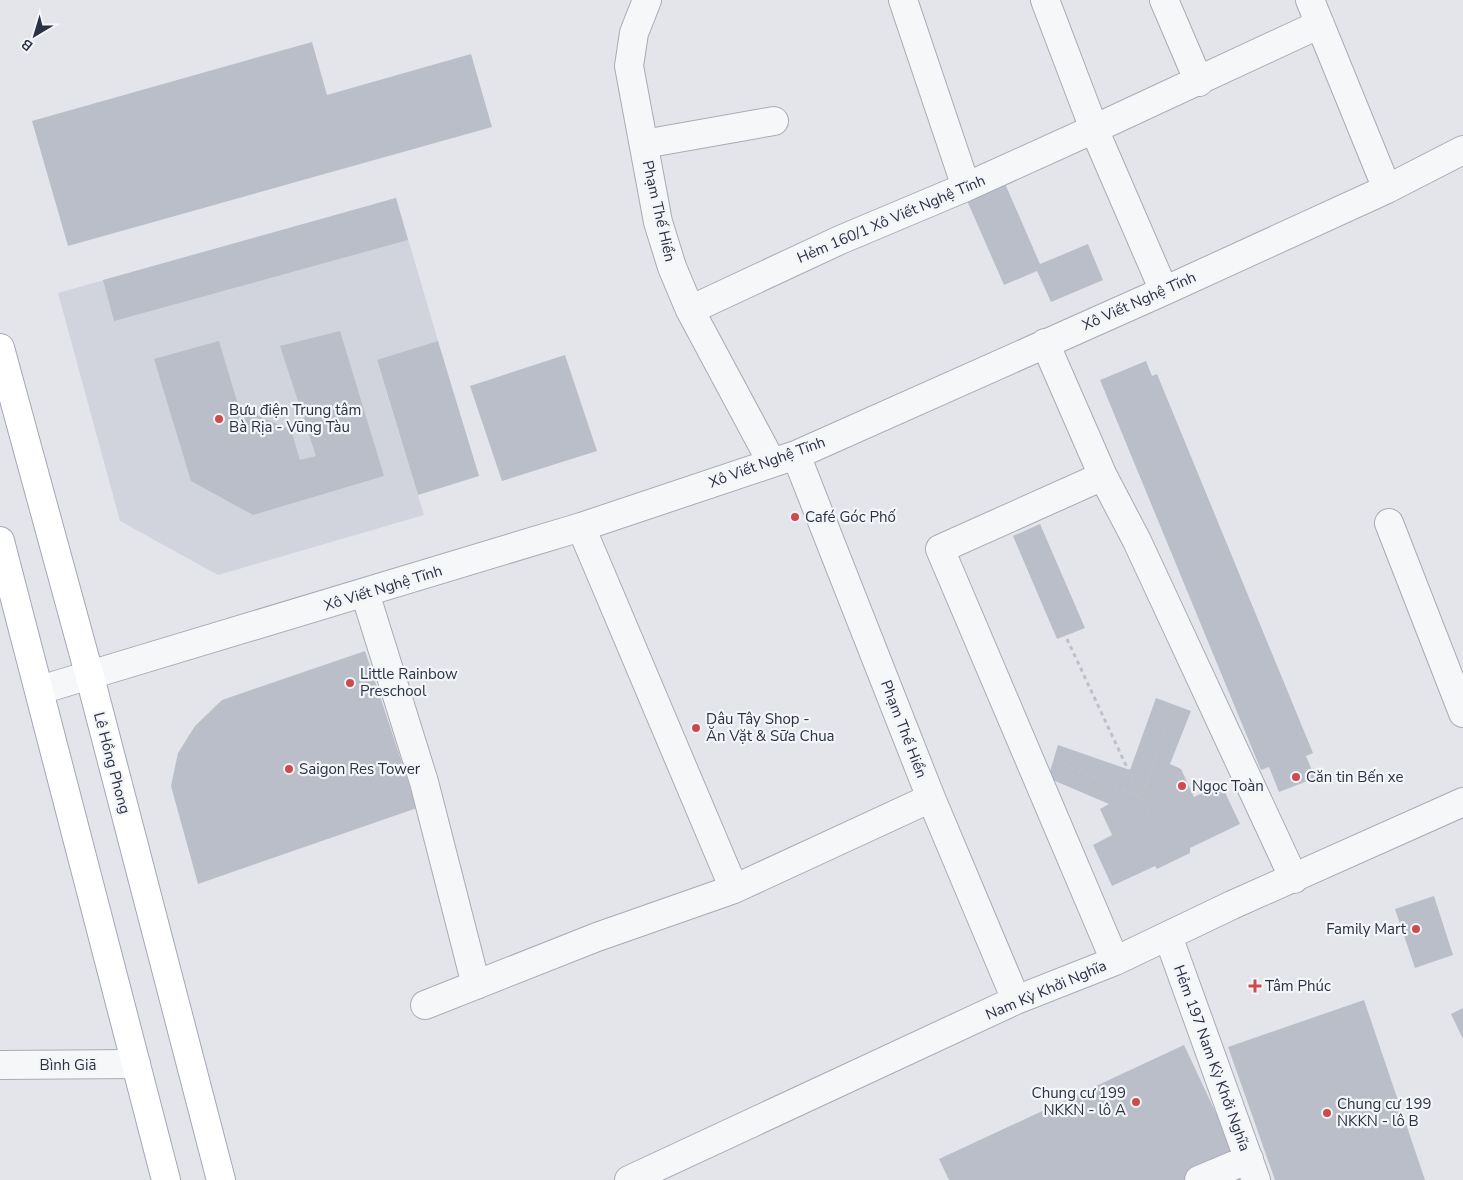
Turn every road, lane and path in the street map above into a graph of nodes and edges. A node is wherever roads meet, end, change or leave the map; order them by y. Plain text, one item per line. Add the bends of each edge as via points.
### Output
1 (647, 0) edge
2 (903, 0) edge
3 (1045, 0) edge
4 (1164, 0) edge
5 (1315, 12) edge
6 (1199, 82) junction
7 (774, 121) dead end
8 (1094, 130) junction
9 (644, 144) junction
10 (1463, 150) edge
11 (966, 187) junction
12 (1387, 189) junction
13 (1164, 291) junction
14 (690, 310) junction
15 (1045, 343) junction
16 (0, 348) edge
17 (784, 459) junction
18 (1103, 476) junction
19 (1389, 523) dead end
20 (581, 527) junction
21 (0, 541) edge
22 (365, 593) junction
23 (1067, 639) dead end
24 (90, 676) junction
25 (40, 690) junction
26 (1170, 712) dead end
27 (1463, 713) edge
28 (1063, 764) dead end
29 (931, 798) junction
30 (1141, 798) junction
31 (1463, 802) edge
32 (1152, 821) dead end
33 (1294, 879) junction
34 (734, 889) junction
35 (1168, 936) junction
36 (1115, 961) junction
37 (476, 985) junction
38 (1016, 1000) junction
39 (425, 1005) dead end
40 (136, 1064) junction
41 (0, 1065) edge
42 (1252, 1169) edge
43 (166, 1180) edge
44 (221, 1180) edge
45 (629, 1180) edge
46 (1199, 1180) edge

1 - 9 street, Phạm Thế Hiển via 634,33 629,66
2 - 11 street
3 - 8 street
4 - 6 street
5 - 6 street, Hẻm 160/1 Xô Viết Nghệ Tĩnh
5 - 12 street
6 - 8 street, Hẻm 160/1 Xô Viết Nghệ Tĩnh
7 - 9 street
8 - 11 street, Hẻm 160/1 Xô Viết Nghệ Tĩnh
8 - 13 street
9 - 14 street, Phạm Thế Hiển via 658,222
10 - 12 street, Xô Viết Nghệ Tĩnh
11 - 14 street, Hẻm 160/1 Xô Viết Nghệ Tĩnh via 840,240
12 - 13 street, Xô Viết Nghệ Tĩnh
13 - 15 street, Xô Viết Nghệ Tĩnh
14 - 17 street, Phạm Thế Hiển
15 - 17 street, Xô Viết Nghệ Tĩnh
15 - 18 street
16 - 24 main road, Lê Hồng Phong
17 - 20 street, Xô Viết Nghệ Tĩnh
17 - 29 street, Phạm Thế Hiển
18 - 33 street via 1141,550
18 - 36 street via 940,549
19 - 27 street
20 - 22 street, Xô Viết Nghệ Tĩnh
20 - 34 street
21 - 25 main road
22 - 24 street, Xô Viết Nghệ Tĩnh
22 - 37 street via 424,782
23 - 30 path
24 - 25 street, Xô Viết Nghệ Tĩnh
24 - 44 main road, Lê Hồng Phong
25 - 40 main road
26 - 30 path
28 - 30 path
29 - 34 street
29 - 38 street, Phạm Thế Hiển
30 - 32 path
31 - 33 street, Nam Kỳ Khởi Nghĩa
33 - 35 street, Nam Kỳ Khởi Nghĩa
34 - 37 street via 596,937
35 - 36 street, Nam Kỳ Khởi Nghĩa
35 - 42 street, Hẻm 197 Nam Kỳ Khởi Nghĩa
36 - 38 street, Nam Kỳ Khởi Nghĩa
37 - 39 street
38 - 45 street, Nam Kỳ Khởi Nghĩa
40 - 41 street, Bình Giã
40 - 43 main road
42 - 46 street

